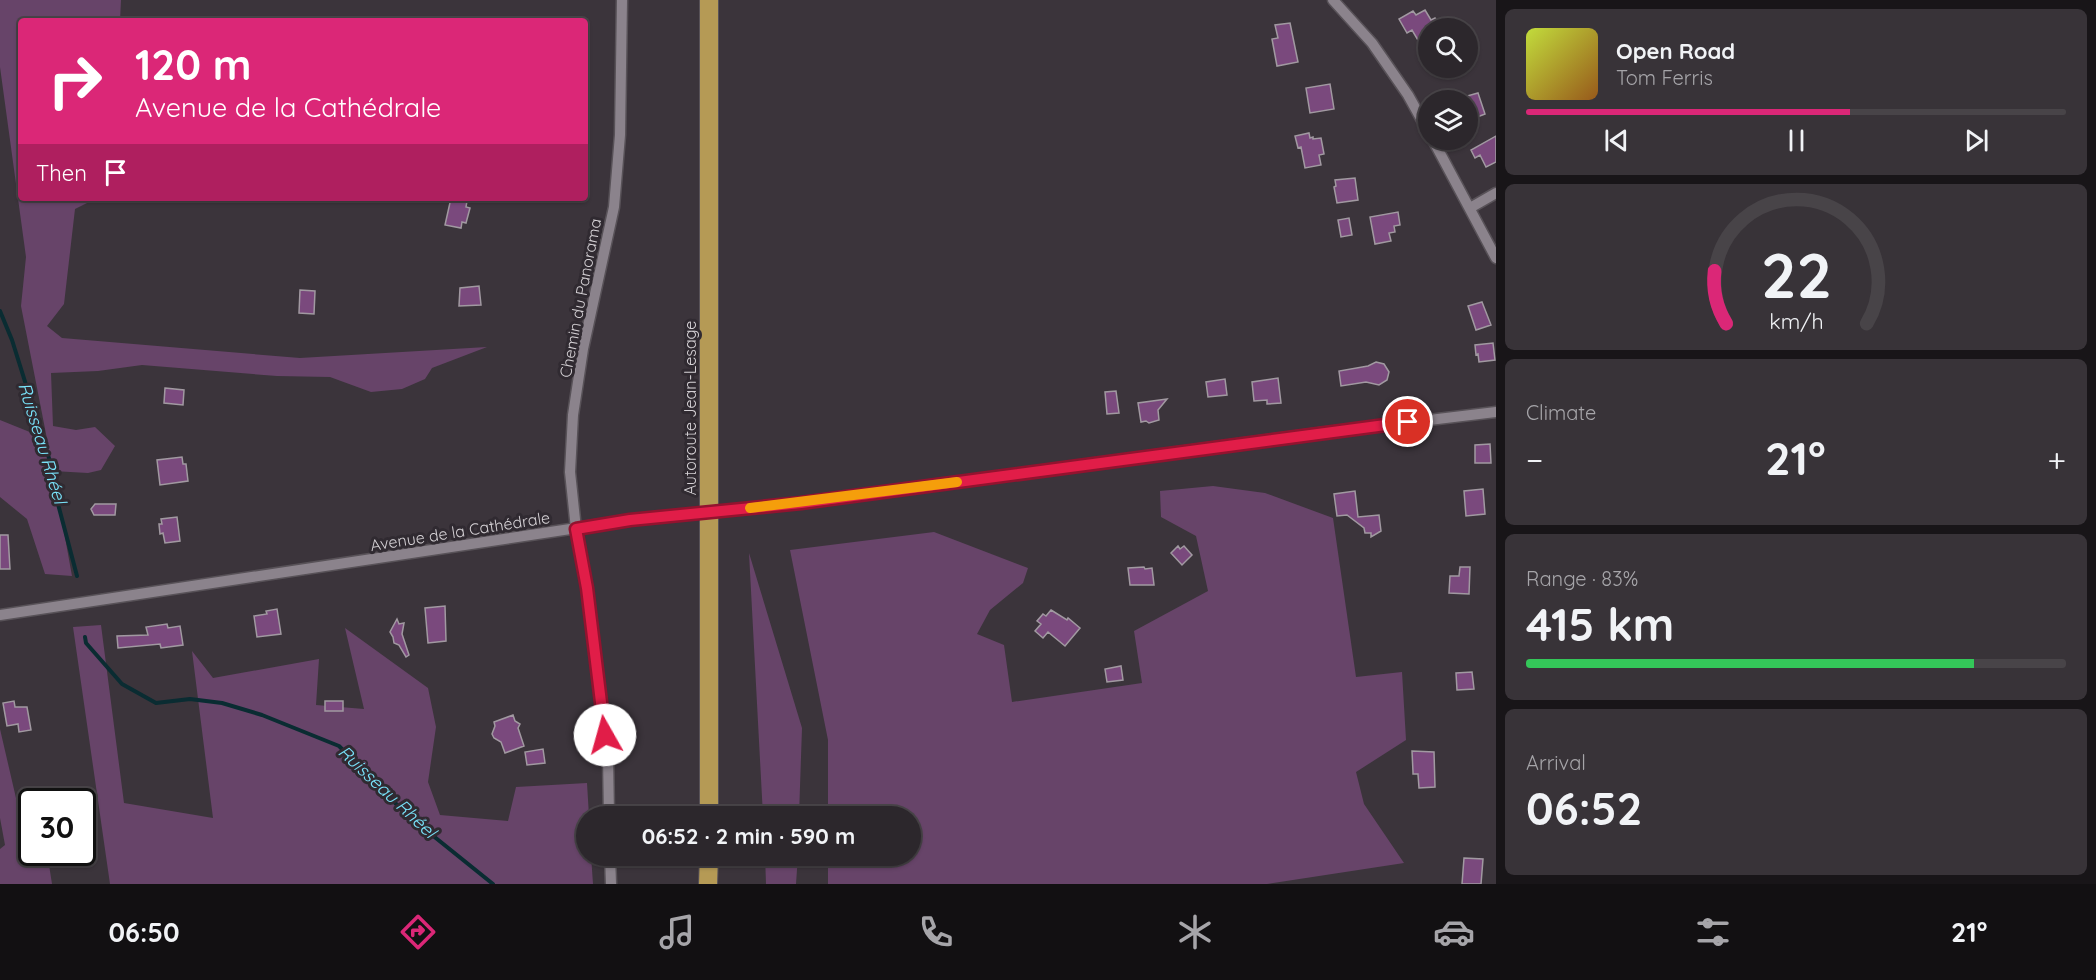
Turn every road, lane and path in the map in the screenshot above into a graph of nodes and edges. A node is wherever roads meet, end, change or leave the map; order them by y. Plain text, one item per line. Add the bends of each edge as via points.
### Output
1 (622, 0) edge
2 (709, 0) edge
3 (1333, 0) edge
4 (1418, 113) edge
5 (1438, 150) edge
6 (1496, 193) edge
7 (1470, 208) junction
8 (1496, 258) edge
9 (1496, 412) edge
10 (576, 529) junction
11 (0, 615) edge
12 (609, 806) edge
13 (709, 806) edge
14 (610, 866) edge
15 (708, 866) edge
16 (610, 884) edge
17 (708, 884) edge

1 - 10 street, Chemin du Panorama via 621,125 614,207 582,349 573,415 570,471
2 - 13 highway, Autoroute Jean-Lesage
3 - 4 street via 1372,43
5 - 7 street
6 - 7 street
7 - 8 street
9 - 10 street, Avenue de la Cathédrale, bridge
10 - 11 street, Avenue de la Cathédrale
10 - 12 street, Chemin du Panorama via 608,756
14 - 16 street
15 - 17 highway

